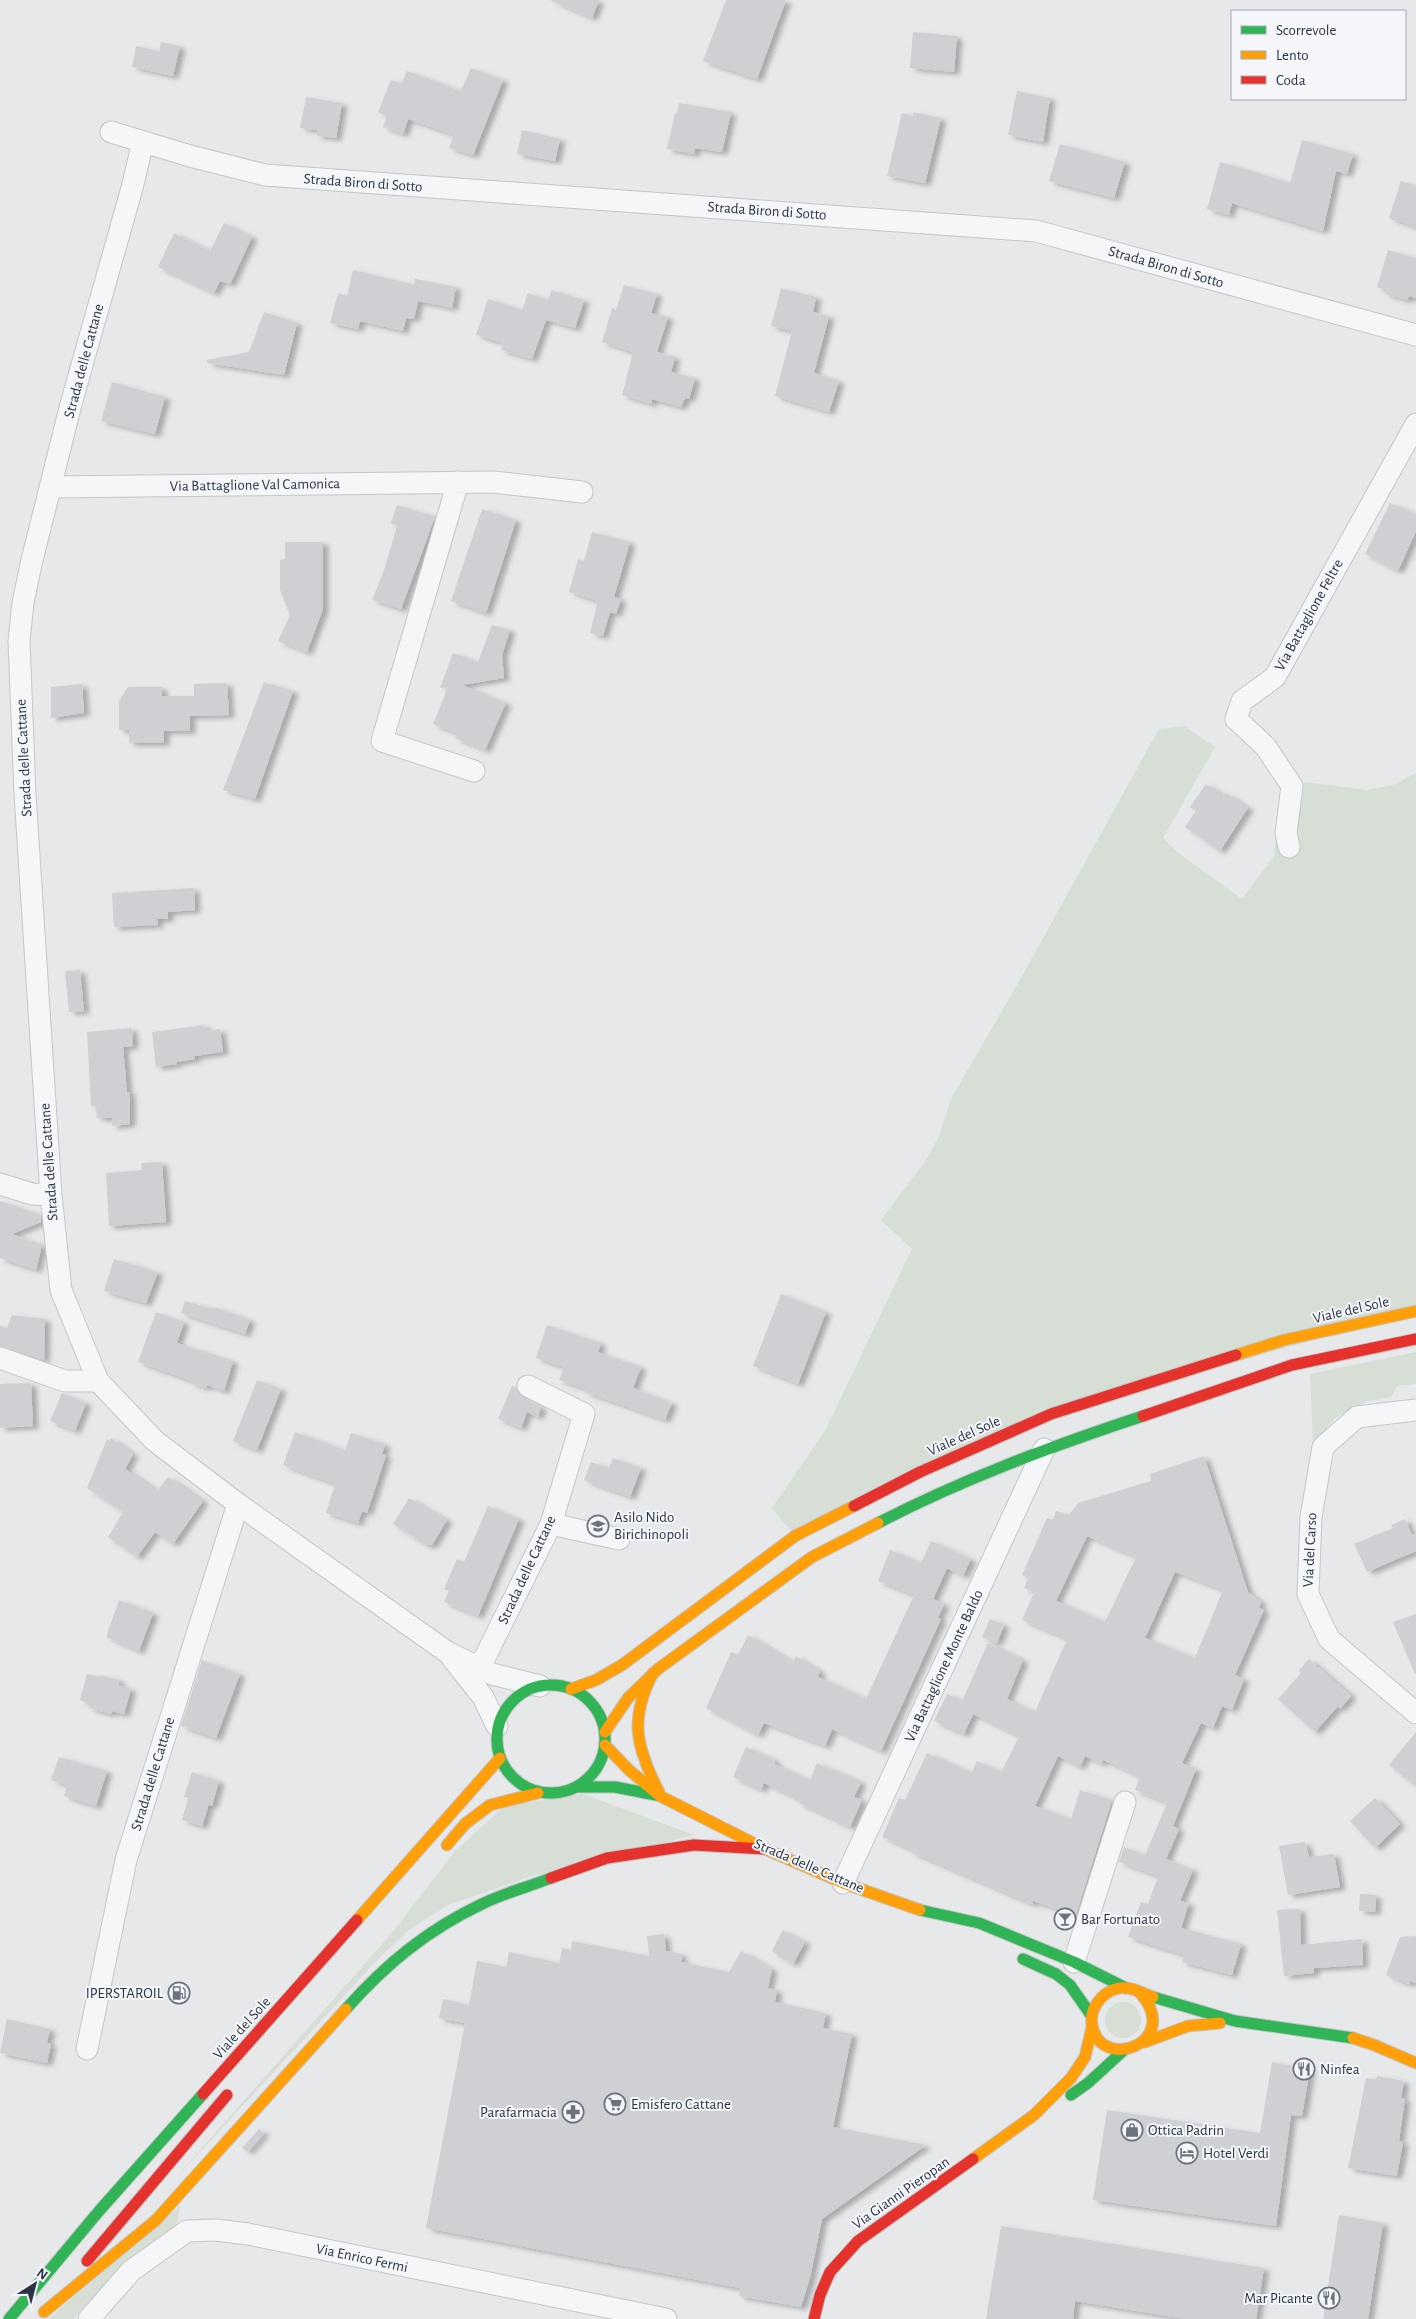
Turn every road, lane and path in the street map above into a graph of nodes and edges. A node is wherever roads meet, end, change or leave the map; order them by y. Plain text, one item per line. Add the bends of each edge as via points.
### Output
1 (111, 132) dead end
2 (143, 142) junction
3 (1416, 335) edge
4 (1416, 424) edge
5 (458, 482) junction
6 (50, 487) junction
7 (582, 492) dead end
8 (474, 771) dead end
9 (1289, 847) dead end
10 (0, 1184) edge
11 (50, 1194) junction
12 (1416, 1311) edge
13 (1416, 1339) edge
14 (0, 1358) edge
15 (98, 1381) junction
16 (528, 1386) dead end
17 (1416, 1410) edge
18 (1044, 1450) junction
19 (238, 1504) junction
20 (551, 1524) junction
21 (619, 1538) dead end
22 (447, 1652) junction
23 (478, 1668) junction
24 (653, 1673) junction
25 (540, 1686) junction
26 (571, 1688) junction
27 (1416, 1713) edge
28 (497, 1726) junction
29 (605, 1732) junction
30 (605, 1745) junction
31 (500, 1758) junction
32 (577, 1787) junction
33 (538, 1793) junction
34 (660, 1796) junction
35 (1125, 1802) dead end
36 (765, 1849) junction
37 (439, 1854) dead end
38 (843, 1883) junction
39 (933, 1914) junction
40 (964, 1933) dead end
41 (1015, 1956) dead end
42 (1074, 1962) junction
43 (1126, 1988) junction
44 (1141, 1994) junction
45 (1092, 2015) junction
46 (1236, 2021) junction
47 (1092, 2028) junction
48 (1145, 2042) junction
49 (87, 2049) dead end
50 (1123, 2051) junction
51 (1416, 2063) edge
52 (236, 2084) dead end
53 (1034, 2115) junction
54 (40, 2316) edge
55 (9, 2319) edge
56 (89, 2319) edge
57 (666, 2319) edge
58 (814, 2319) edge

1 - 2 street, Strada Biron di Sotto
2 - 3 street, Strada Biron di Sotto via 265,175 1036,231
2 - 6 street, Strada delle Cattane
4 - 9 street, Via Battaglione Feltre via 1275,677 1242,702 1236,719 1265,746 1292,786 1286,833
5 - 6 street, Via Battaglione Val Camonica
5 - 7 street, Via Battaglione Val Camonica via 493,482
5 - 8 street via 382,741
6 - 11 street, Strada delle Cattane via 25,596 19,641 25,794
10 - 11 street via 32,1194
11 - 15 street, Strada delle Cattane via 61,1290
12 - 26 main road, Viale del Sole via 1284,1340 1060,1412 929,1468 795,1536 622,1666 596,1680
13 - 18 main road via 1292,1365
14 - 15 street via 65,1381
15 - 19 street, Strada delle Cattane via 155,1441
16 - 20 street, Strada delle Cattane via 584,1414
17 - 27 street, Via del Carso via 1357,1417 1322,1447 1311,1517 1308,1594 1329,1639
18 - 24 main road via 922,1500 812,1557
18 - 38 street, Via Battaglione Monte Baldo
19 - 22 street, Strada delle Cattane
19 - 49 street, Strada delle Cattane via 126,1860
20 - 21 street
20 - 23 street, Strada delle Cattane
22 - 23 street, Strada delle Cattane
22 - 28 street, Strada delle Cattane via 483,1697
23 - 25 street, Strada delle Cattane
24 - 29 main road via 628,1698
24 - 34 main road via 641,1698 638,1731 645,1765
25 - 26 main road, Viale del Sole
25 - 28 main road, Viale del Sole via 513,1700
26 - 29 main road via 597,1710
28 - 31 main road
29 - 30 main road
30 - 32 main road via 591,1776
30 - 34 main road, Strada delle Cattane via 628,1770
31 - 33 main road via 511,1777
31 - 55 main road, Viale del Sole via 99,2212
32 - 33 main road via 565,1792
32 - 34 main road, Strada delle Cattane via 615,1787
33 - 37 main road via 490,1805 465,1824
34 - 36 main road, Strada delle Cattane
35 - 42 street
36 - 38 main road, Strada delle Cattane
36 - 54 main road via 694,1845 607,1858 483,1903 427,1934 391,1962 355,1999 156,2220
38 - 39 main road, Strada delle Cattane
39 - 40 main road, Strada delle Cattane
39 - 42 main road, Strada delle Cattane via 979,1923
41 - 45 main road via 1056,1974 1070,1985
42 - 43 main road, Strada delle Cattane
43 - 44 main road
43 - 45 main road via 1110,1991 1098,2000
44 - 46 main road
44 - 48 main road via 1152,2008 1153,2026
45 - 47 main road
46 - 48 main road via 1188,2026
46 - 51 main road via 1351,2037
47 - 50 main road via 1099,2040 1110,2048
47 - 53 main road, Via Gianni Pieropan via 1081,2066
48 - 50 main road
50 - 53 main road, Via Gianni Pieropan via 1088,2083 1052,2108
52 - 54 main road
53 - 58 main road, Via Gianni Pieropan via 858,2242 830,2272
56 - 57 street, Via Enrico Fermi via 131,2271 187,2231 216,2230

